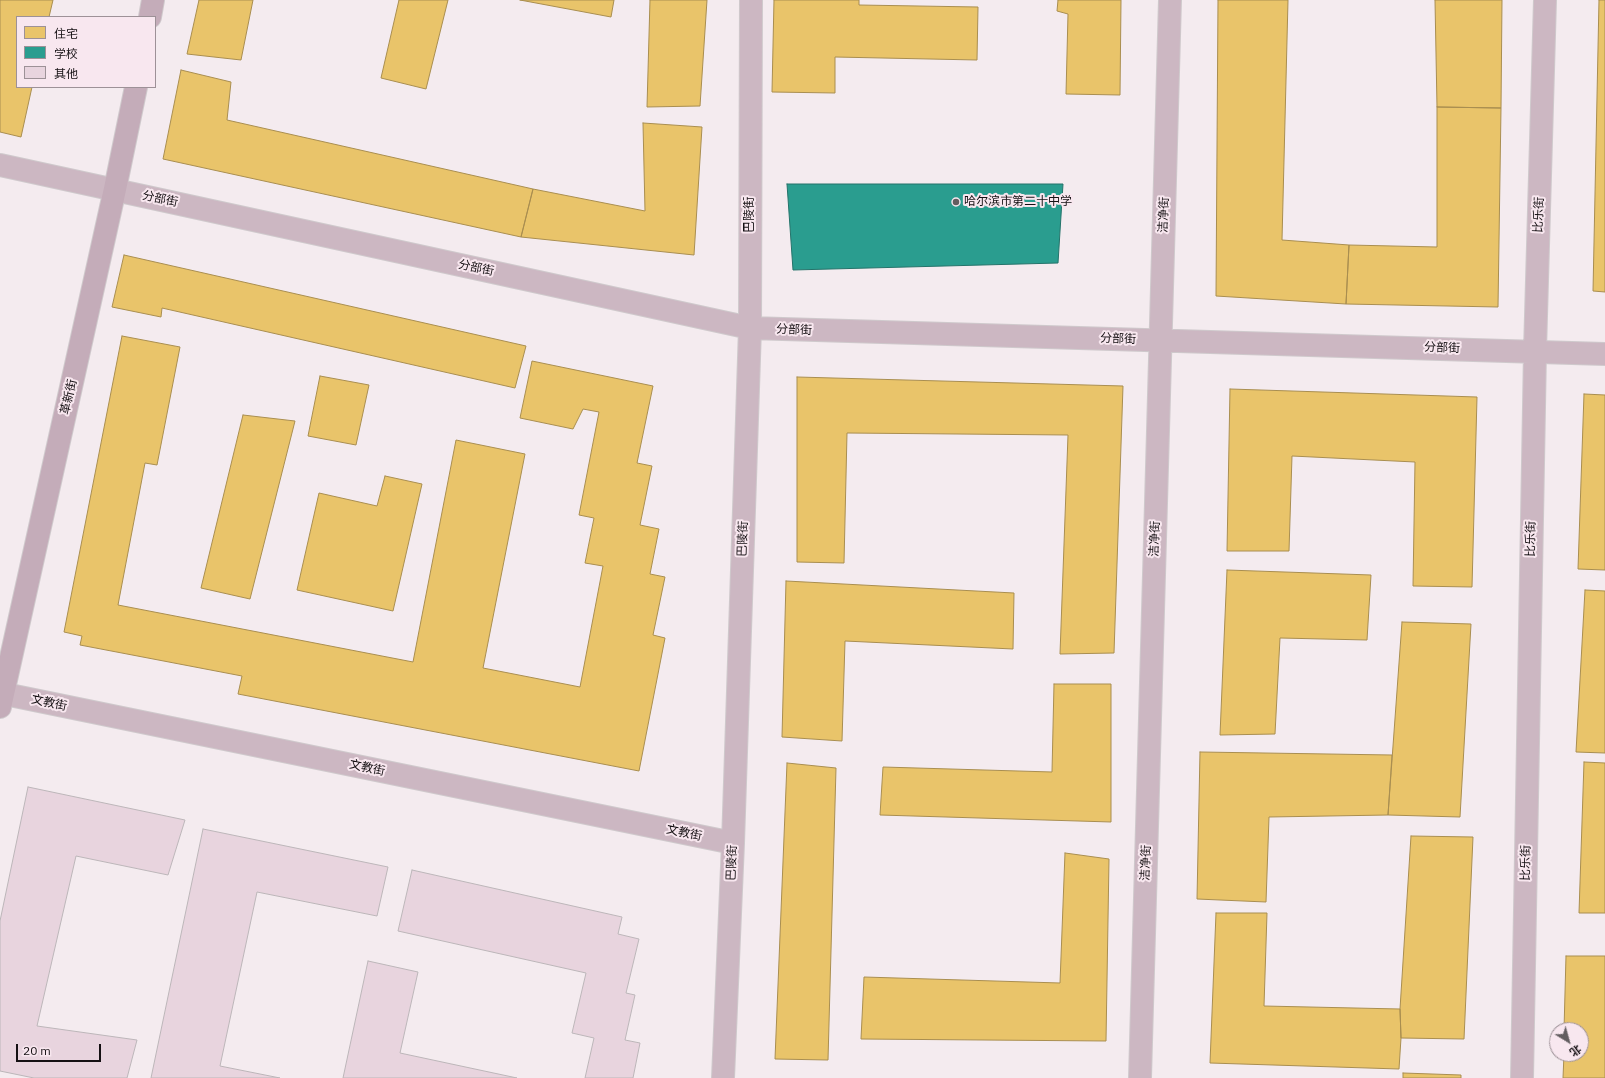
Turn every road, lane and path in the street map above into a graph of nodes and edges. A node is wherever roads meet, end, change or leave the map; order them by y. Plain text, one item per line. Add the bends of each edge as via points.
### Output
1 (153, 0) edge
2 (751, 0) edge
3 (1170, 0) edge
4 (1545, 0) edge
5 (150, 16) edge
6 (136, 88) edge
7 (0, 165) edge
8 (115, 189) junction
9 (750, 328) junction
10 (1161, 341) junction
11 (1535, 351) junction
12 (1605, 354) edge
13 (1, 698) edge
14 (733, 843) junction
15 (723, 1078) edge
16 (1140, 1078) edge
17 (1522, 1078) edge

1 - 5 main road
2 - 9 street, 巴陵街
3 - 10 street, 洁净街
4 - 11 street, 比乐街
6 - 8 main road, 革新街
7 - 8 street, 分部街
8 - 9 street, 分部街
8 - 13 main road, 革新街
9 - 10 street, 分部街
9 - 14 street, 巴陵街
10 - 11 street, 分部街
10 - 16 street, 洁净街
11 - 12 street, 分部街
11 - 17 street, 比乐街
13 - 14 street, 文教街
14 - 15 street, 巴陵街

